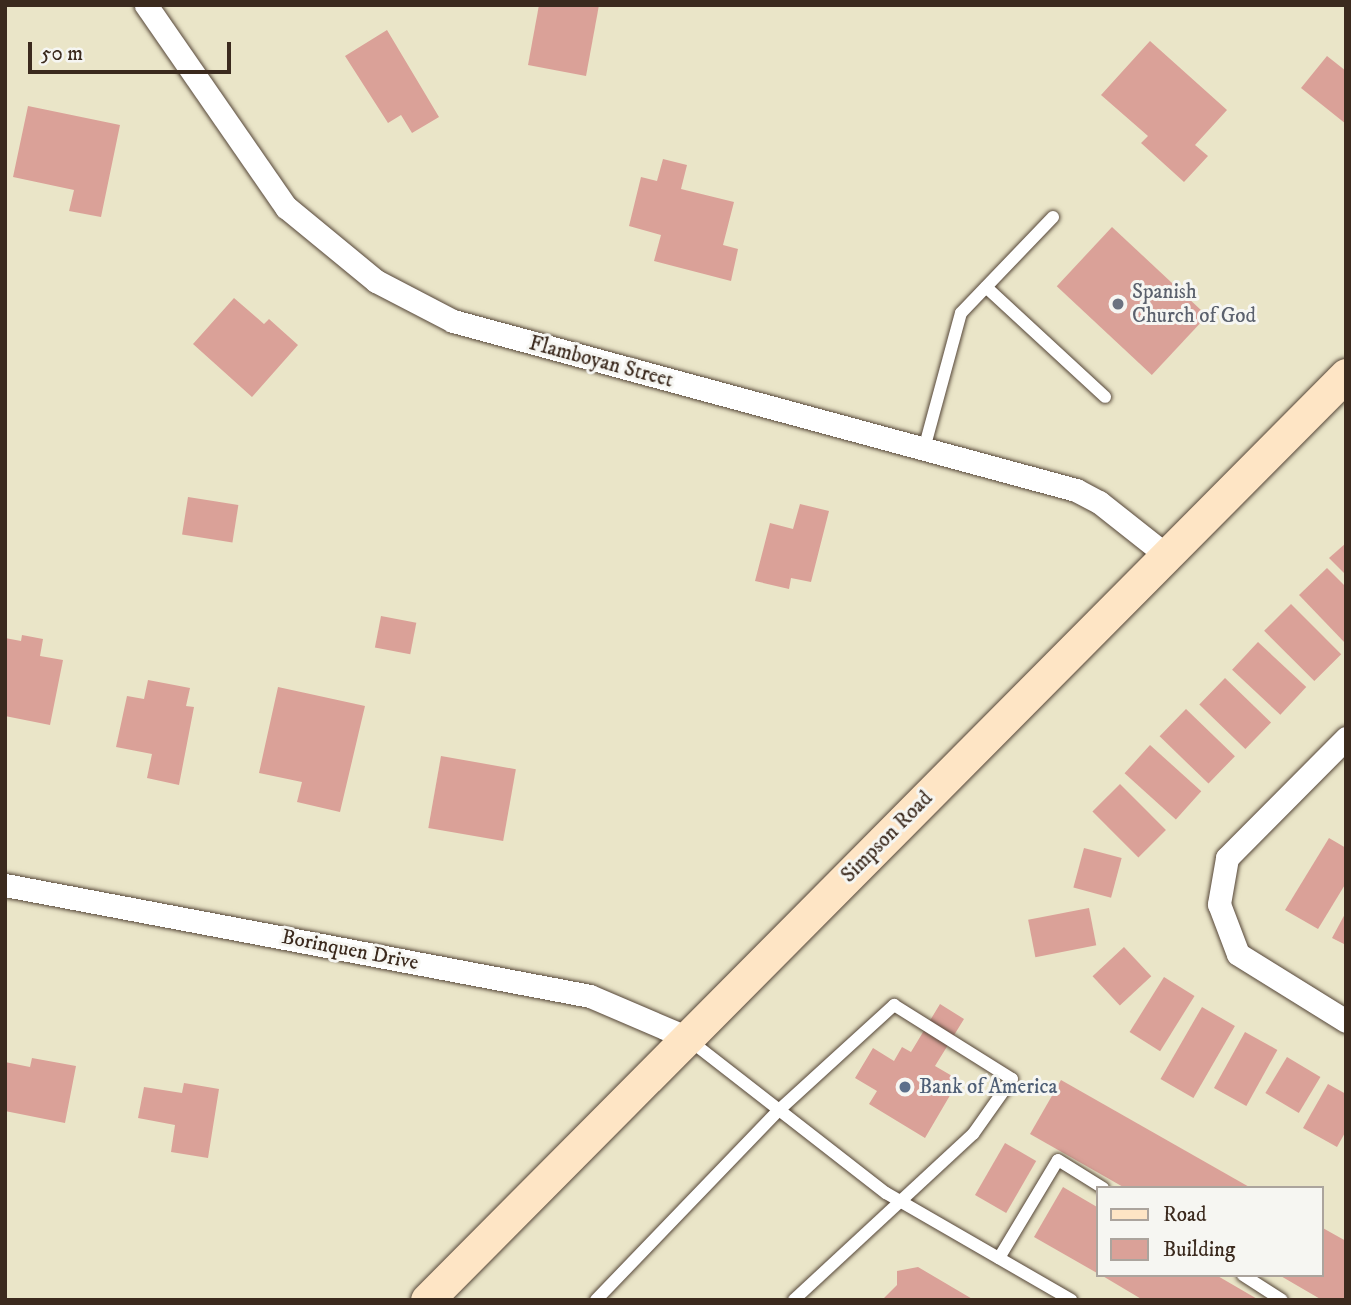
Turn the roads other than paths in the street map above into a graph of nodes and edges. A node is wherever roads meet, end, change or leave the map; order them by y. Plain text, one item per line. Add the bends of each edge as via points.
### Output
1 (146, 5) edge
2 (1052, 217) dead end
3 (986, 287) junction
4 (1346, 375) edge
5 (1105, 397) dead end
6 (924, 449) junction
7 (1166, 555) junction
8 (1346, 738) edge
9 (5, 885) edge
10 (1346, 1021) edge
11 (688, 1038) junction
12 (779, 1110) junction
13 (1100, 1186) edge
14 (899, 1201) junction
15 (999, 1258) junction
16 (1246, 1277) edge
17 (427, 1300) edge
18 (597, 1300) edge
19 (794, 1300) edge
20 (1071, 1300) edge
21 (1282, 1300) edge

1 - 6 street, Flamboyan Street via 286,207 376,281 453,321
2 - 3 lane
3 - 5 lane
3 - 6 lane via 961,313
4 - 7 main road, Simpson Road
6 - 7 street, Flamboyan Street via 1076,491 1098,502
7 - 11 main road, Simpson Road
8 - 10 street via 1227,858 1219,904 1238,954
9 - 11 street, Borinquen Drive via 590,996
11 - 12 lane
11 - 17 main road, Simpson Road
12 - 14 lane
12 - 14 lane via 894,1005 1012,1079 973,1134
12 - 18 lane
13 - 15 lane via 1058,1160
14 - 15 lane
14 - 19 lane
15 - 20 lane
16 - 21 lane

